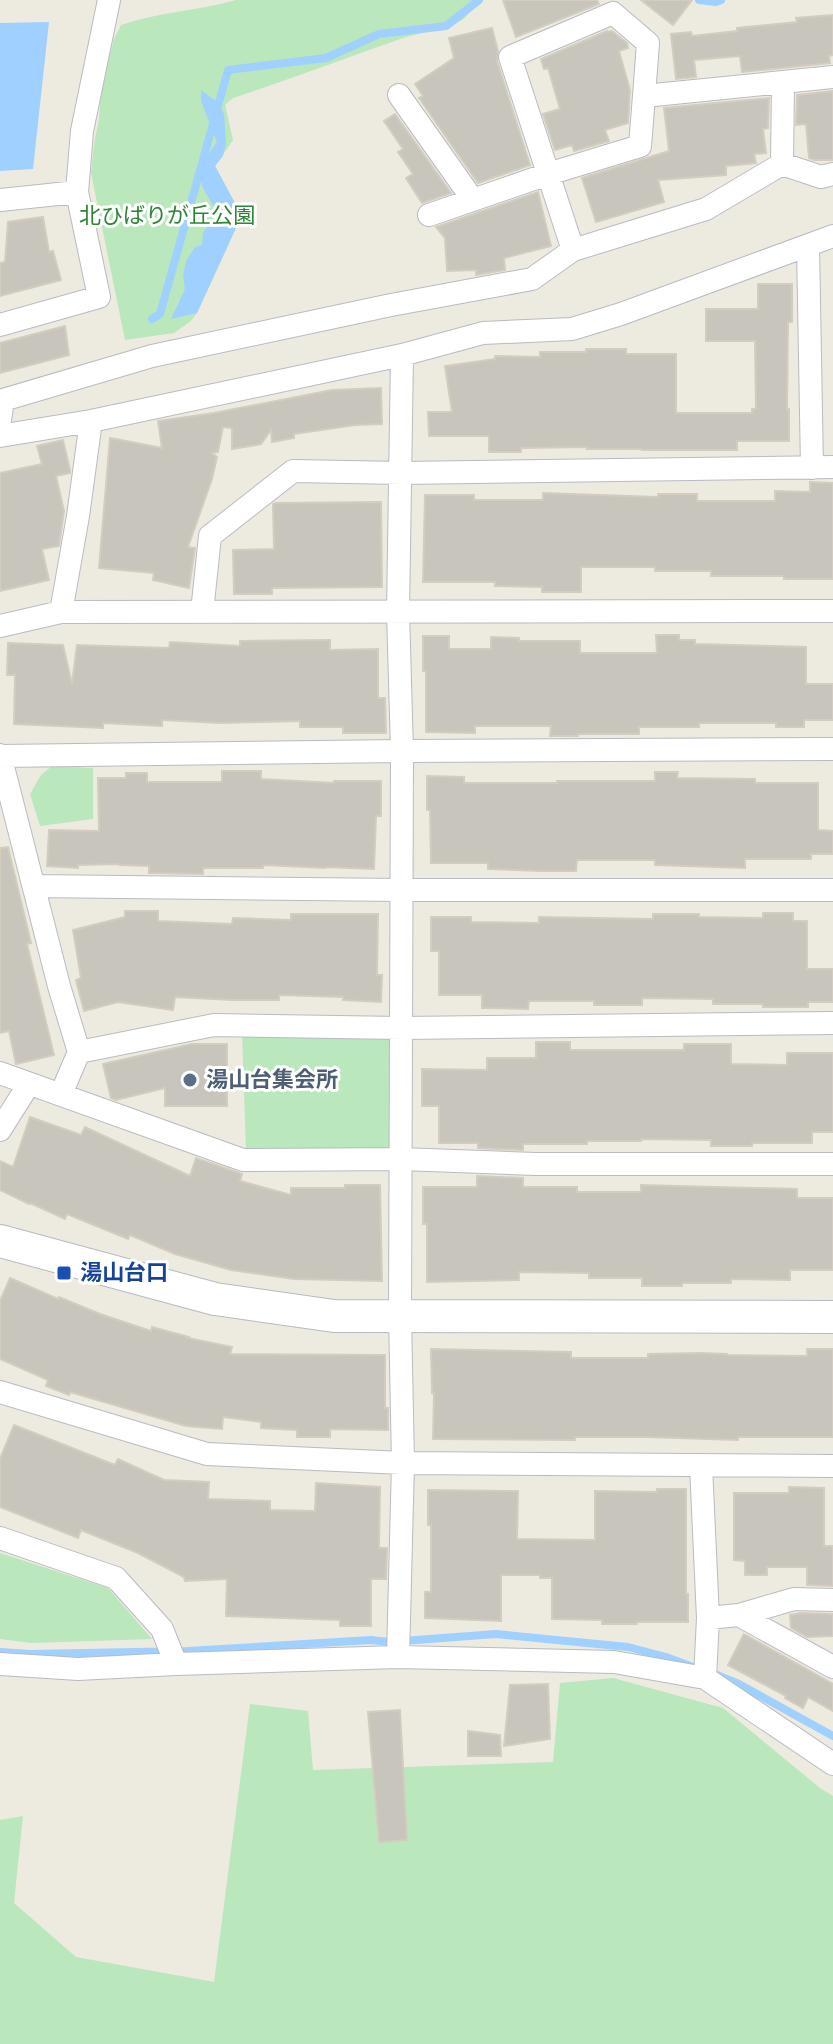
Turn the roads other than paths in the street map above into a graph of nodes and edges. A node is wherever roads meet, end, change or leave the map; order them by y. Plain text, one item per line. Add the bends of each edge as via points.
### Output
1 (109, 0) edge
2 (833, 77) edge
3 (783, 83) junction
4 (399, 95) dead end
5 (644, 96) junction
6 (782, 164) junction
7 (548, 174) junction
8 (833, 174) edge
9 (77, 192) junction
10 (0, 200) edge
11 (473, 200) junction
12 (429, 215) dead end
13 (833, 236) edge
14 (808, 246) junction
15 (573, 250) junction
16 (0, 325) edge
17 (402, 355) junction
18 (1, 410) edge
19 (91, 421) junction
20 (0, 436) edge
21 (822, 468) edge
22 (401, 473) junction
23 (833, 611) edge
24 (61, 612) junction
25 (202, 612) junction
26 (398, 612) junction
27 (0, 626) edge
28 (833, 749) edge
29 (402, 751) junction
30 (0, 756) edge
31 (34, 886) junction
32 (402, 890) junction
33 (833, 890) edge
34 (833, 1023) edge
35 (402, 1028) junction
36 (79, 1052) junction
37 (0, 1073) edge
38 (29, 1084) junction
39 (61, 1094) junction
40 (0, 1130) edge
41 (401, 1159) junction
42 (833, 1164) edge
43 (2, 1248) edge
44 (400, 1316) junction
45 (833, 1317) edge
46 (0, 1392) edge
47 (403, 1463) junction
48 (701, 1466) junction
49 (833, 1466) edge
50 (0, 1538) edge
51 (833, 1600) edge
52 (739, 1615) junction
53 (708, 1618) junction
54 (398, 1656) junction
55 (0, 1664) edge
56 (176, 1664) junction
57 (833, 1667) edge
58 (705, 1677) junction
59 (833, 1764) edge

1 - 9 street via 82,131
2 - 3 street
3 - 5 street
3 - 6 street
4 - 11 street
5 - 7 street via 640,146
5 - 7 street via 648,43 613,13 510,57
6 - 8 street via 821,177
6 - 15 street via 706,209
7 - 11 street
7 - 15 street
9 - 10 street
9 - 16 street via 99,297
11 - 12 street
13 - 14 street
14 - 17 street via 572,329 483,333
14 - 21 street
15 - 18 street via 532,279 152,356
17 - 19 street
17 - 22 street
19 - 20 street
19 - 24 street
21 - 22 street
22 - 25 street via 293,471 210,536
22 - 26 street
23 - 26 street
24 - 25 street
24 - 27 street
25 - 26 street
26 - 29 street
28 - 29 street
29 - 30 street
29 - 32 street
30 - 31 street
31 - 32 street
31 - 36 street
32 - 33 street
32 - 35 street
34 - 35 street
35 - 36 street via 214,1025
35 - 41 street
36 - 39 street
37 - 38 street
38 - 39 street
38 - 40 street
39 - 41 street via 243,1160
41 - 42 street
41 - 44 street
43 - 44 street via 215,1299 334,1316
44 - 45 street
44 - 47 street
46 - 47 street via 207,1454
47 - 48 street
47 - 54 street
48 - 49 street
48 - 53 street
50 - 56 street via 116,1578 162,1629
51 - 52 street via 794,1599
52 - 53 street
52 - 57 street
53 - 58 street
54 - 56 street
54 - 58 street via 614,1662
55 - 56 street via 78,1669
58 - 59 street

